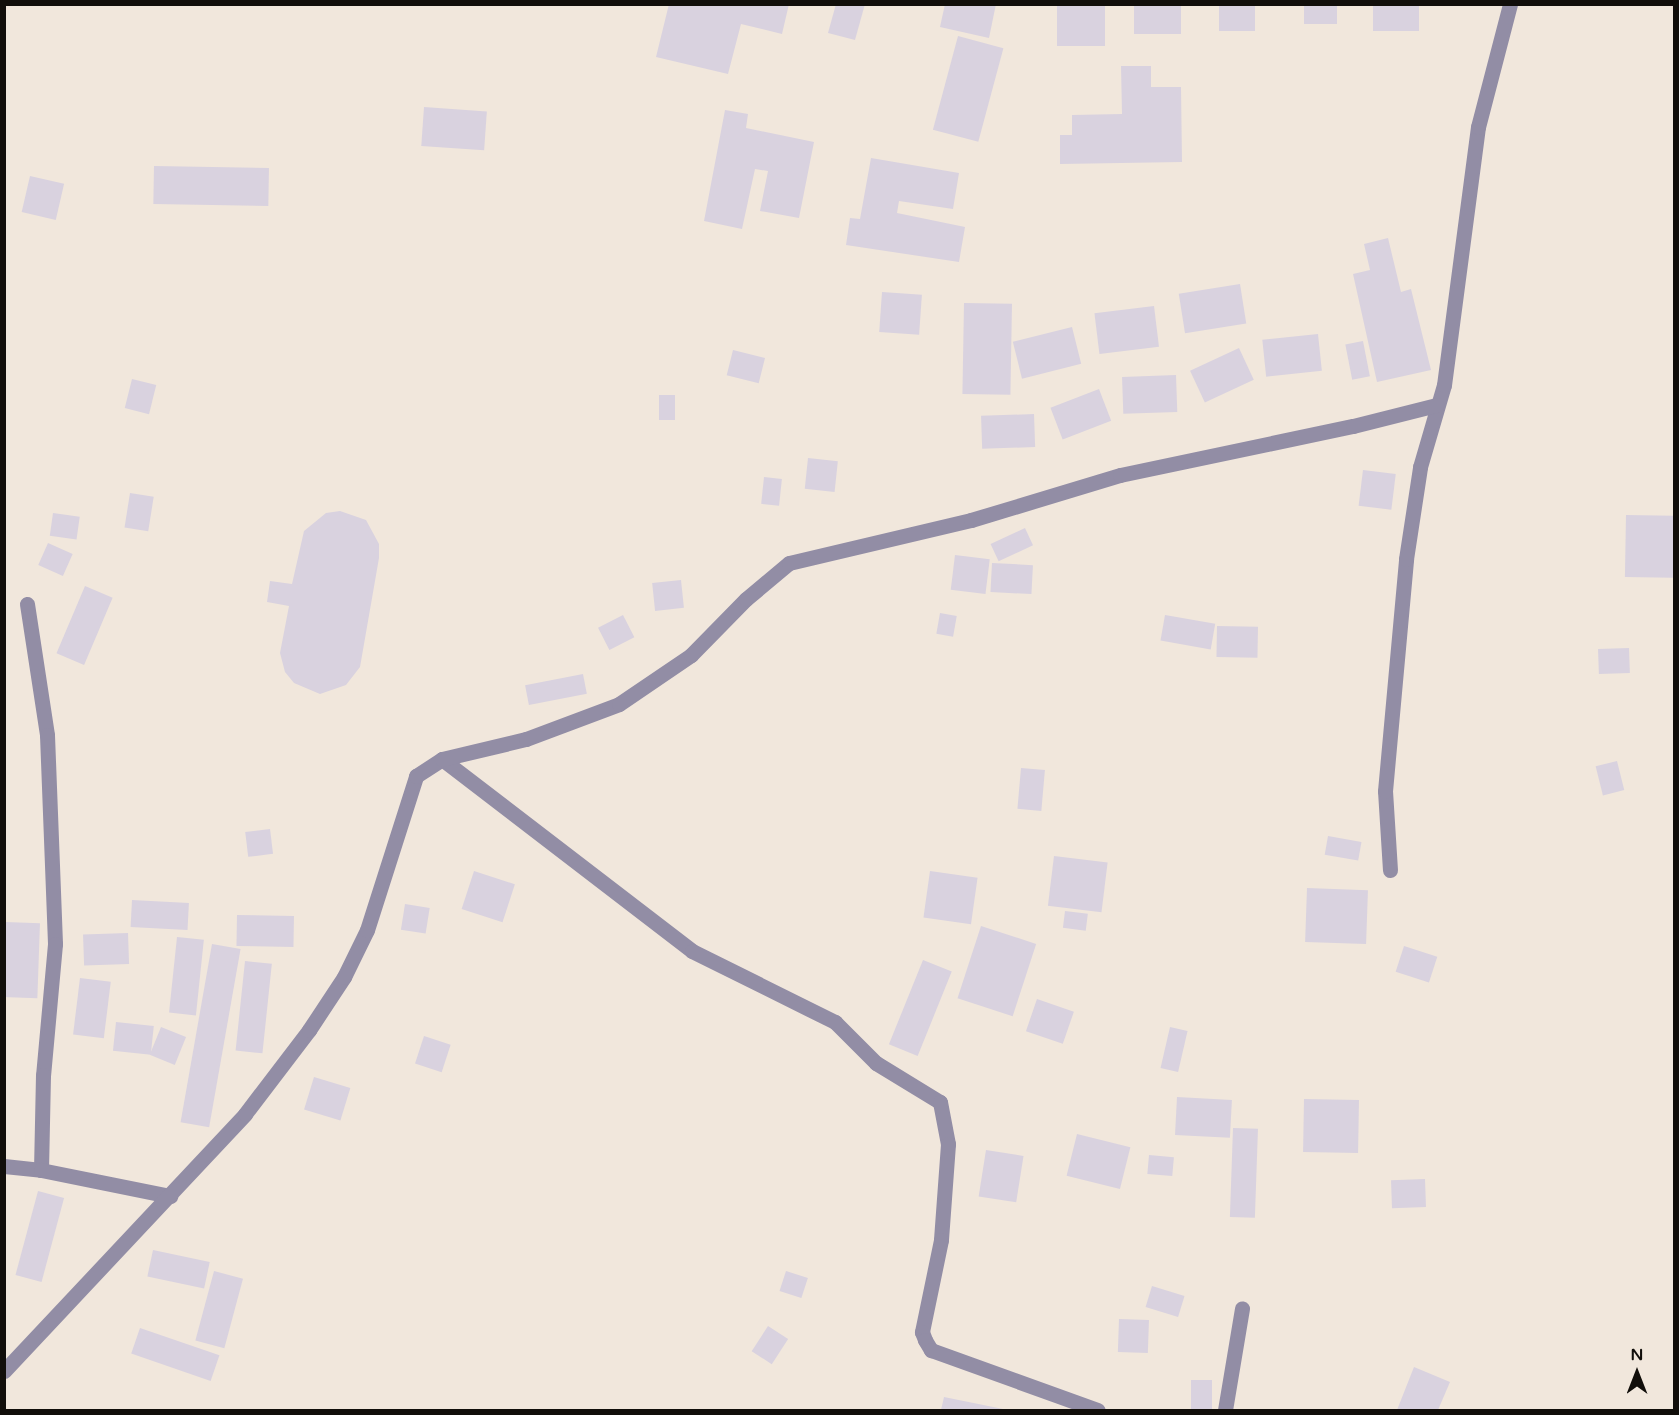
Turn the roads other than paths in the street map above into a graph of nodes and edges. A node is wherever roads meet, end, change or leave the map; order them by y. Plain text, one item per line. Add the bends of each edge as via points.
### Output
1 (1510, 4) edge
2 (1436, 405) junction
3 (27, 604) dead end
4 (442, 759) junction
5 (1390, 870) dead end
6 (4, 1166) edge
7 (41, 1170) junction
8 (170, 1196) junction
9 (1242, 1308) dead end
10 (4, 1371) edge
11 (1098, 1410) edge
12 (1225, 1410) edge

1 - 2 street via 1478,127 1444,385
2 - 4 street via 1120,475 971,520 789,563 746,599 691,655 619,704 526,739
2 - 5 street via 1420,467 1406,559 1385,791
3 - 7 street via 47,735 55,944 43,1075
4 - 8 street via 416,776 386,878 345,977 245,1114
4 - 11 street via 692,951 835,1022 876,1063 940,1102 948,1144 941,1240 922,1332 931,1350
6 - 7 street
7 - 8 street
8 - 10 street
9 - 12 street

